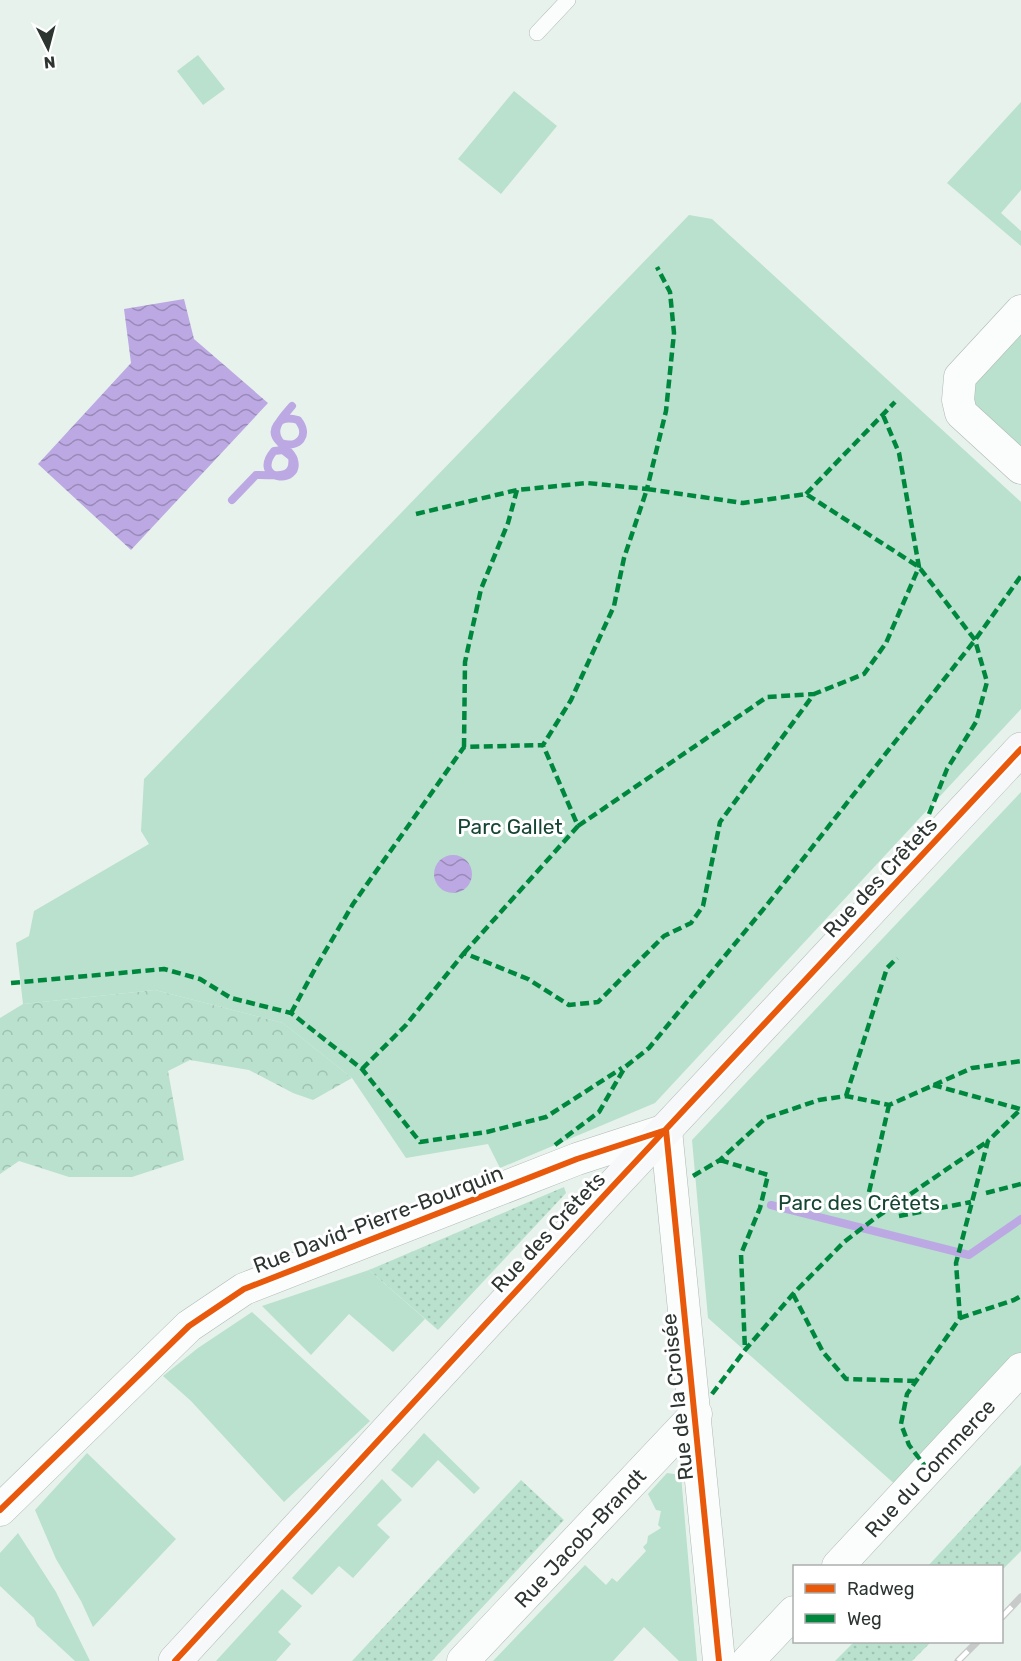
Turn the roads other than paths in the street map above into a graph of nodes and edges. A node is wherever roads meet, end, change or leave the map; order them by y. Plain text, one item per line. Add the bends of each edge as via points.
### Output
1 (568, 0) edge
2 (537, 33) dead end
3 (1021, 311) edge
4 (1021, 468) edge
5 (1021, 749) edge
6 (666, 1130) junction
7 (1021, 1369) edge
8 (696, 1414) junction
9 (4, 1494) edge
10 (839, 1565) edge
11 (793, 1614) edge
12 (176, 1661) edge
13 (464, 1661) edge
14 (719, 1661) edge
15 (748, 1661) edge

1 - 2 lane
3 - 4 street via 960,377 958,388 961,413
5 - 6 street, Rue des Crêtets
6 - 8 street, Rue de la Croisée
6 - 9 street, Rue David-Pierre-Bourquin via 577,1159 243,1289 189,1326
6 - 12 street, Rue des Crêtets
7 - 10 street, Rue du Commerce
8 - 13 street, Rue Jacob-Brandt
8 - 14 street, Rue de la Croisée
11 - 15 street

